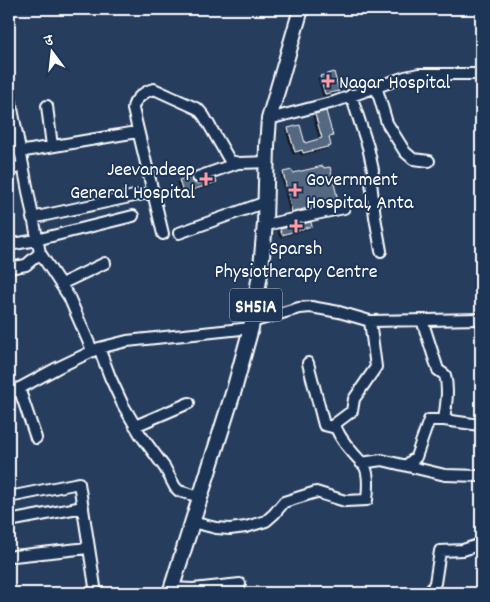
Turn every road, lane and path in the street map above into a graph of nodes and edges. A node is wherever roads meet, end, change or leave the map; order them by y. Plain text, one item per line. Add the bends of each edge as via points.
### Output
1 (301, 9) edge
2 (481, 74) edge
3 (376, 86) junction
4 (9, 93) edge
5 (351, 95) junction
6 (47, 106) dead end
7 (270, 119) junction
8 (137, 132) junction
9 (52, 146) junction
10 (19, 152) junction
11 (429, 161) dead end
12 (266, 162) junction
13 (239, 163) junction
14 (22, 166) junction
15 (9, 170) edge
16 (198, 177) dead end
17 (153, 192) junction
18 (266, 202) junction
19 (344, 208) dead end
20 (133, 216) dead end
21 (32, 218) junction
22 (265, 225) junction
23 (163, 234) dead end
24 (179, 234) dead end
25 (36, 240) junction
26 (9, 244) edge
27 (381, 250) dead end
28 (40, 253) junction
29 (106, 264) dead end
30 (9, 268) edge
31 (61, 284) junction
32 (481, 319) edge
33 (422, 320) junction
34 (370, 321) junction
35 (252, 325) junction
36 (96, 349) junction
37 (308, 363) dead end
38 (19, 388) junction
39 (9, 394) edge
40 (189, 403) dead end
41 (444, 420) junction
42 (134, 426) junction
43 (332, 426) junction
44 (480, 426) edge
45 (36, 438) dead end
46 (362, 463) junction
47 (407, 465) junction
48 (481, 476) edge
49 (9, 497) edge
50 (200, 497) junction
51 (83, 507) junction
52 (9, 521) edge
53 (192, 522) junction
54 (481, 544) edge
55 (88, 548) junction
56 (14, 556) dead end
57 (240, 584) dead end
58 (170, 591) edge
59 (96, 593) edge
60 (430, 593) edge

1 - 7 main road, SH51A
2 - 3 street via 416,74
3 - 5 street
3 - 11 street via 387,123 405,152 412,159
4 - 10 street
5 - 7 street
5 - 27 street via 373,170 371,182
6 - 9 street
7 - 12 main road, SH51A
8 - 9 street
8 - 13 street via 132,106 154,89 198,109 227,158
8 - 17 street
9 - 10 street
10 - 14 street
12 - 13 street
12 - 18 main road, SH51A
13 - 16 street
14 - 15 street
14 - 21 street
17 - 21 street
17 - 23 street
18 - 22 main road, SH51A
18 - 24 street
19 - 22 street
20 - 25 street
21 - 25 street
22 - 35 main road, SH51A
25 - 26 street
25 - 28 street
28 - 30 street via 26,265
28 - 31 street
29 - 31 street
31 - 36 street
32 - 33 street
33 - 34 street
33 - 41 street via 438,370 446,379 448,390
34 - 35 street via 311,307 299,308
34 - 43 street via 376,367 354,399 352,411
35 - 36 street via 127,341
35 - 50 main road, SH51A
36 - 38 street
36 - 42 street
37 - 43 street via 324,425
38 - 39 street
38 - 45 street
40 - 42 street
41 - 44 street
41 - 47 street via 428,422 416,457
42 - 50 street via 176,489
43 - 46 street
46 - 47 street via 379,460
46 - 53 street via 368,485 366,501 345,501 314,493 284,502 266,521 246,528 216,528
47 - 48 street via 446,476
49 - 51 street via 78,482
50 - 53 main road, SH51A
51 - 52 street
51 - 55 street
53 - 58 main road, SH51A
54 - 60 street via 463,550 440,551 436,583
55 - 56 street
55 - 59 street
57 - 58 street

